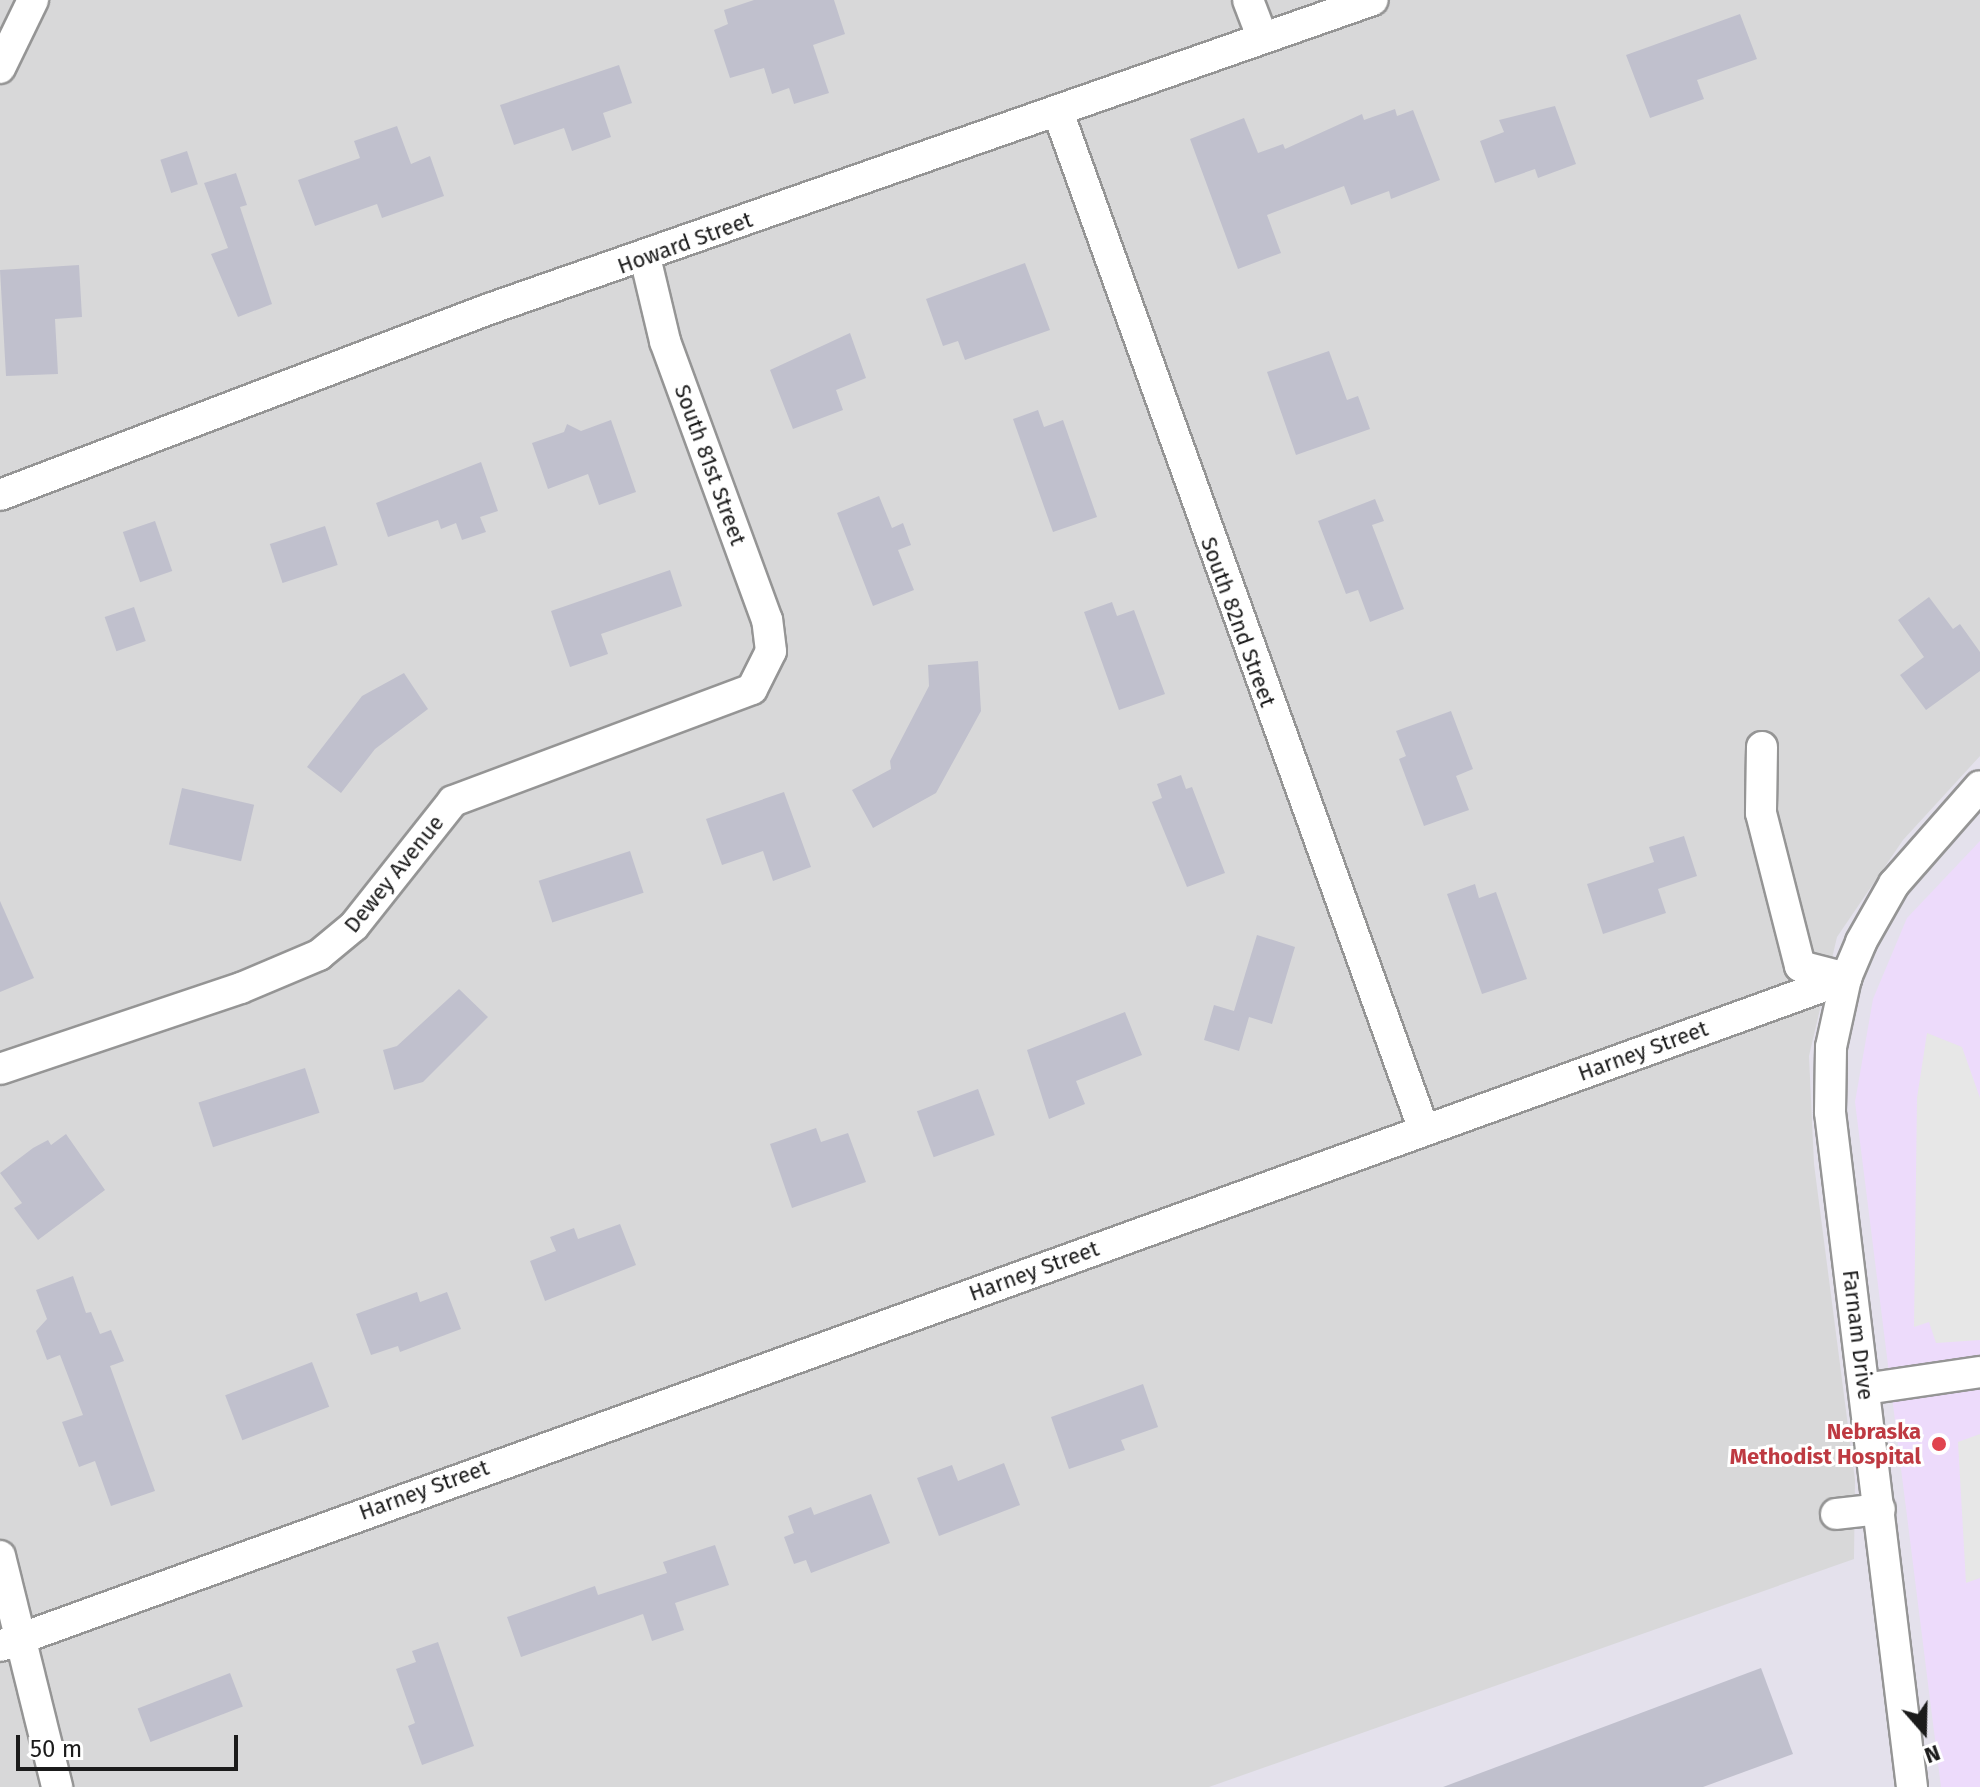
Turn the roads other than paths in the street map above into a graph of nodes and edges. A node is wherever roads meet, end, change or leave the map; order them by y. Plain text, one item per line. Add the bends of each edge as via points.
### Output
1 (33, 0) edge
2 (1248, 0) edge
3 (1373, 0) edge
4 (1262, 37) junction
5 (0, 68) edge
6 (1058, 112) junction
7 (645, 257) junction
8 (0, 495) edge
9 (763, 672) joint
10 (1762, 747) dead end
11 (1973, 805) edge
12 (1846, 978) junction
13 (0, 1069) edge
14 (1424, 1130) junction
15 (1980, 1372) edge
16 (1865, 1389) junction
17 (1880, 1509) junction
18 (1836, 1514) dead end
19 (0, 1556) edge
20 (11, 1642) edge
21 (57, 1787) edge
22 (1912, 1787) edge

1 - 5 street
2 - 4 street
3 - 4 street, Howard Street
4 - 6 street, Howard Street
6 - 7 street, Howard Street
6 - 14 street, South 82nd Street
7 - 8 street, Howard Street via 489,309
7 - 9 street, South 81st Street via 665,341 767,620 771,651
9 - 13 street, Dewey Avenue via 741,697 453,801 354,926 319,955 241,988
10 - 12 street via 1761,813 1800,966
11 - 12 street via 1894,884
12 - 14 street, Harney Street
12 - 16 street, Farnam Drive via 1831,1047 1830,1112
14 - 20 street, Harney Street
15 - 16 street
16 - 17 street, Farnam Drive
17 - 18 street
17 - 22 street, Farnam Drive
19 - 20 street
20 - 21 street

